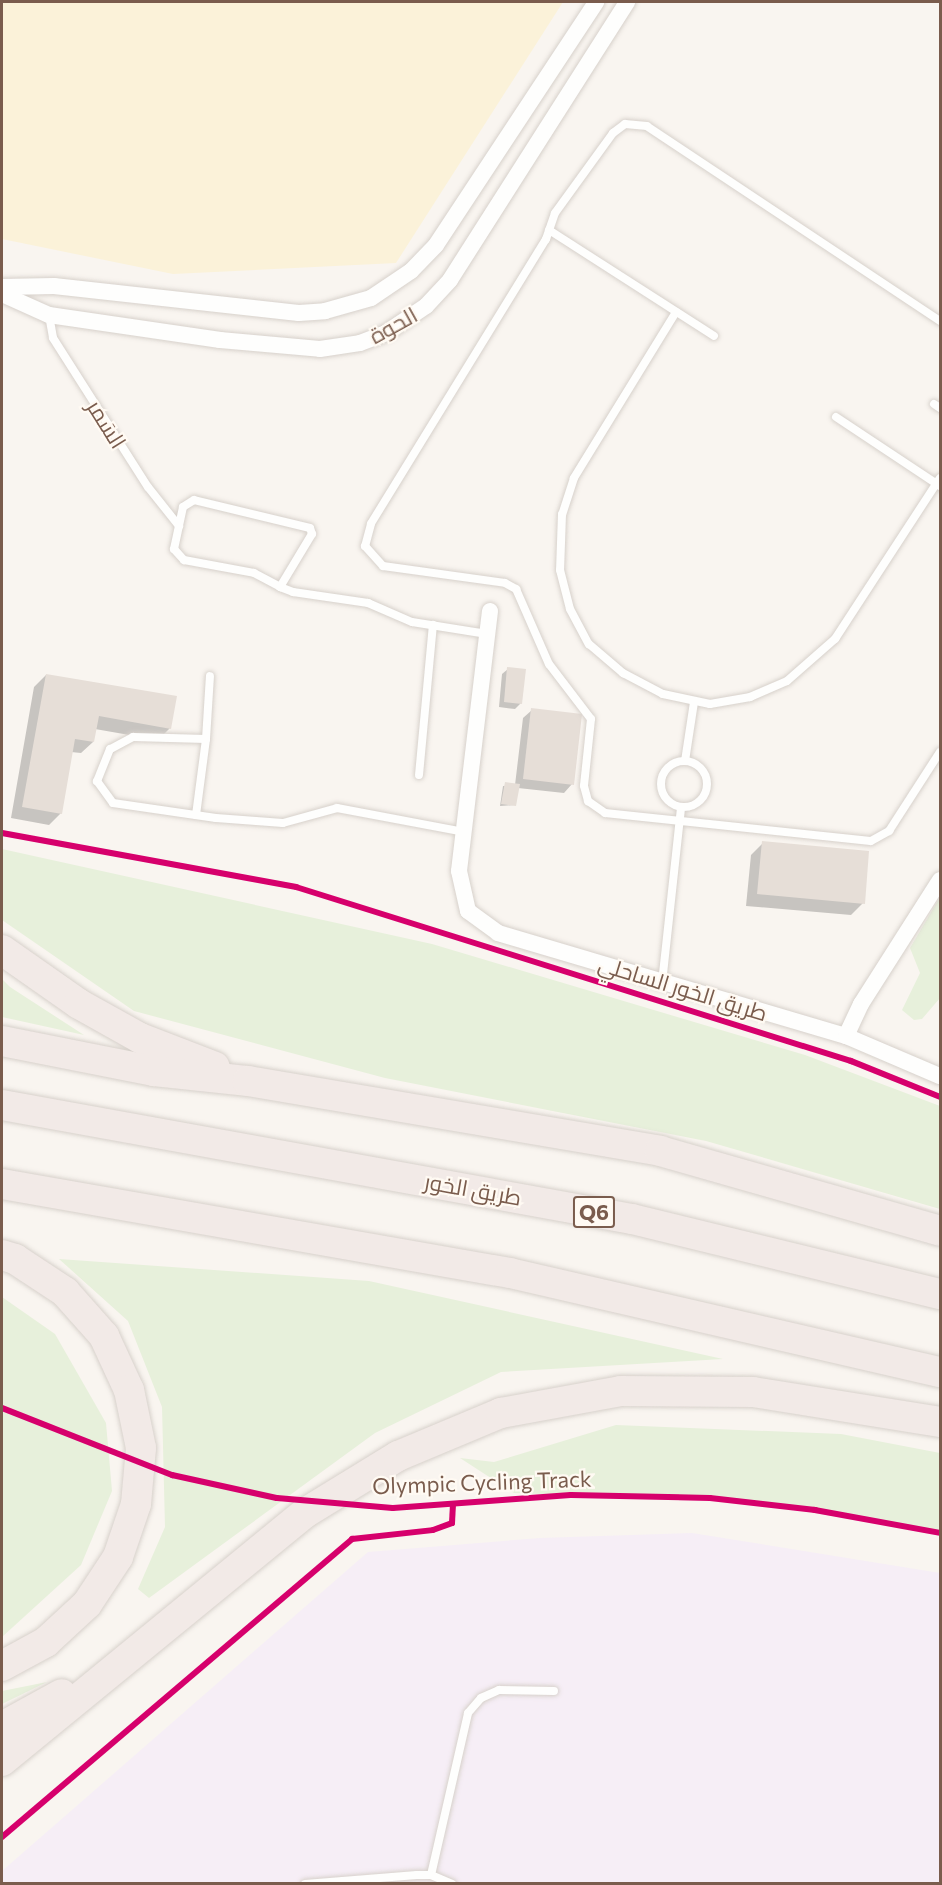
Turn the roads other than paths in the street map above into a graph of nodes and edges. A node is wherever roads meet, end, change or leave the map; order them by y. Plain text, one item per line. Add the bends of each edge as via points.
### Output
1 (596, 2) edge
2 (627, 2) edge
3 (549, 230) junction
4 (54, 286) junction
5 (2, 287) edge
6 (2, 294) edge
7 (676, 312) junction
8 (49, 315) junction
9 (940, 321) edge
10 (714, 336) dead end
11 (836, 417) dead end
12 (939, 483) edge
13 (179, 526) junction
14 (280, 587) junction
15 (490, 611) dead end
16 (433, 625) junction
17 (487, 634) junction
18 (210, 676) dead end
19 (694, 702) junction
20 (206, 739) junction
21 (940, 752) edge
22 (685, 761) junction
23 (419, 775) dead end
24 (681, 808) junction
25 (196, 815) junction
26 (680, 821) junction
27 (464, 832) junction
28 (940, 880) edge
29 (2, 950) edge
30 (662, 983) junction
31 (846, 1036) junction
32 (2, 1041) edge
33 (940, 1076) edge
34 (248, 1081) junction
35 (2, 1105) edge
36 (2, 1184) edge
37 (940, 1231) edge
38 (2, 1255) edge
39 (940, 1294) edge
40 (940, 1372) edge
41 (940, 1422) edge
42 (144, 1643) junction
43 (2, 1666) edge
44 (554, 1692) dead end
45 (2, 1727) edge
46 (2, 1761) edge
47 (431, 1875) junction
48 (305, 1884) edge
49 (452, 1884) edge

1 - 4 street, الحوة via 436,245 411,272 371,298 325,311 274,312
2 - 8 street, الحوة via 465,259 426,306 395,328 360,343 320,349 220,340
3 - 7 lane
3 - 9 lane via 555,213 613,133 625,124 640,124
3 - 26 lane via 371,524 365,546 383,566 505,584 516,589 549,664 591,719 584,786 588,801 605,813
4 - 5 street, الحوة
4 - 8 street
6 - 8 street, الحوة
7 - 10 lane
7 - 19 lane via 574,478 562,514 559,551 564,589 589,644 642,684
8 - 13 lane, السَمر via 52,338 148,487
11 - 12 lane
12 - 19 lane via 821,655 787,681 760,693 730,702
13 - 14 lane via 174,549 177,556 254,573
13 - 14 lane via 183,507 194,500 305,525 312,534
14 - 16 lane via 368,603 397,617
15 - 17 street, طريق الخور الساحلي
16 - 17 lane
16 - 23 lane
17 - 27 street, طريق الخور الساحلي
18 - 20 lane
19 - 22 lane
20 - 25 lane
20 - 25 lane via 133,737 110,749 97,781 113,803
21 - 26 lane via 889,831 871,842
22 - 24 lane via 670,766 661,780 663,795
22 - 24 lane via 700,766 707,789 699,803
24 - 26 lane
25 - 27 lane via 283,823 337,808
26 - 30 lane
27 - 30 street, طريق الخور الساحلي via 459,871 461,897 481,923 498,933
28 - 31 street via 866,996
29 - 34 highway via 79,1004 140,1038
30 - 31 street, طريق الخور الساحلي
31 - 33 street, طريق الخور الساحلي
32 - 34 highway via 154,1071
34 - 37 highway via 660,1151
35 - 39 highway, طريق الخور / Q6 via 632,1219
36 - 40 highway via 510,1273
38 - 43 highway via 15,1259 65,1292 104,1336 129,1390 141,1448 136,1504 112,1566 87,1604 46,1642
41 - 42 highway via 753,1392 621,1391 501,1413 398,1456 305,1513
42 - 45 highway
42 - 46 highway
44 - 47 lane via 499,1690 481,1698 468,1713
47 - 48 lane
47 - 49 lane

